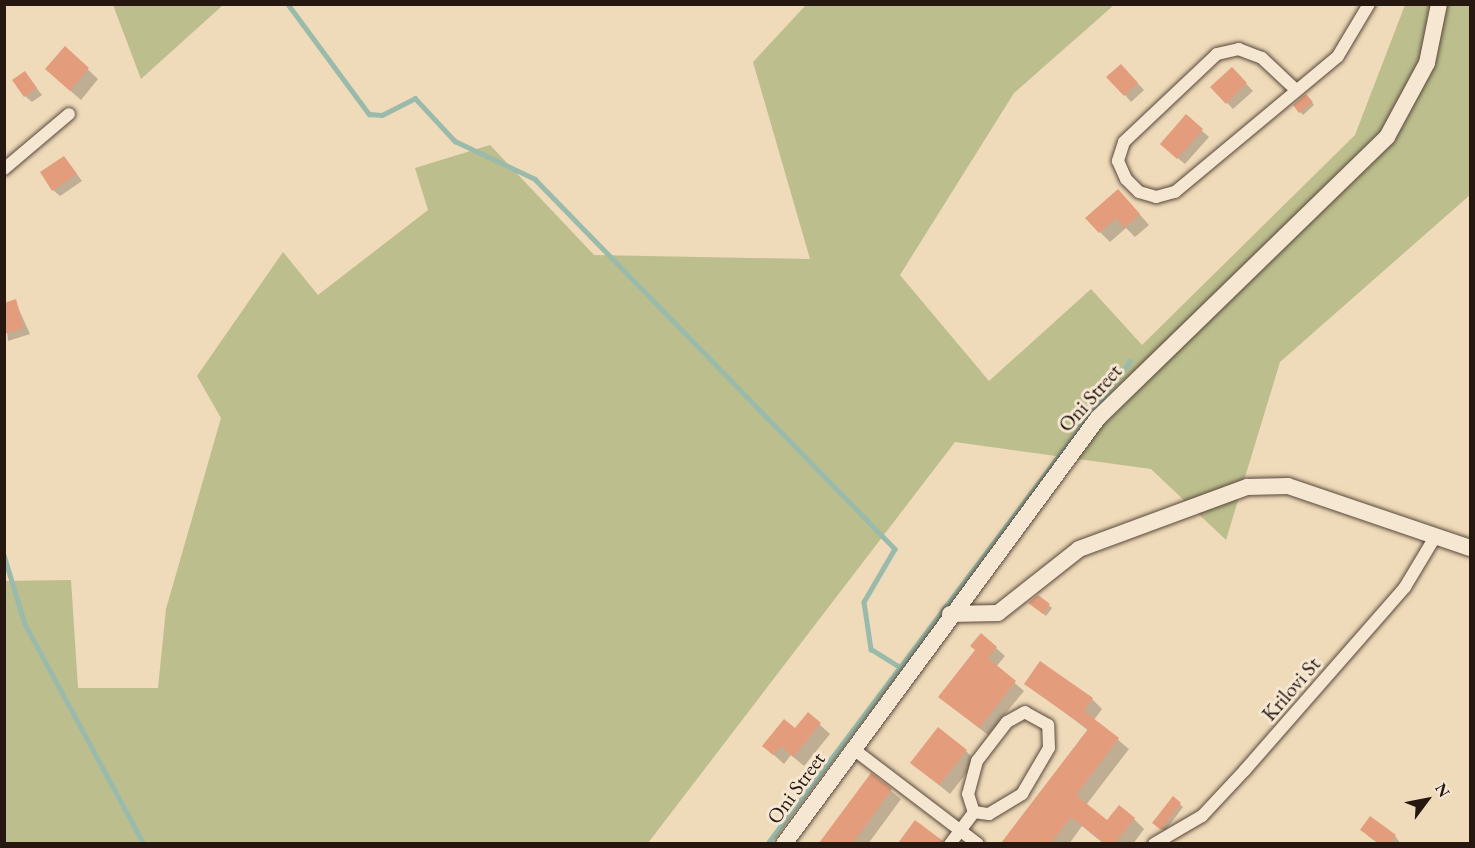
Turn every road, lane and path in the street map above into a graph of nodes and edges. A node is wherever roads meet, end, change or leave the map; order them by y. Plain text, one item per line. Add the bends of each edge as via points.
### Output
1 (1369, 4) edge
2 (1439, 4) edge
3 (1296, 90) junction
4 (69, 114) dead end
5 (4, 169) edge
6 (1435, 537) junction
7 (1467, 547) edge
8 (950, 614) junction
9 (852, 748) junction
10 (974, 812) junction
11 (960, 830) junction
12 (784, 843) edge
13 (950, 843) edge
14 (978, 843) edge
15 (1154, 843) edge

1 - 3 street via 1338,56
2 - 8 main road, Oni Street via 1426,63 1387,137 1098,418
3 - 3 street via 1175,192 1156,197 1139,192 1126,179 1118,161 1124,142 1217,54 1239,49 1262,58
4 - 5 street
6 - 7 main road
6 - 8 main road via 1288,486 1247,487 1079,549 998,613
6 - 15 street, Krilovi St via 1405,587 1245,771 1203,816
8 - 9 main road, Oni Street
9 - 11 street
9 - 12 main road, Oni Street
10 - 10 street via 989,814 1022,794 1050,748 1048,725 1025,712 1007,722 977,761 968,794
10 - 11 street
11 - 13 street
11 - 14 street

